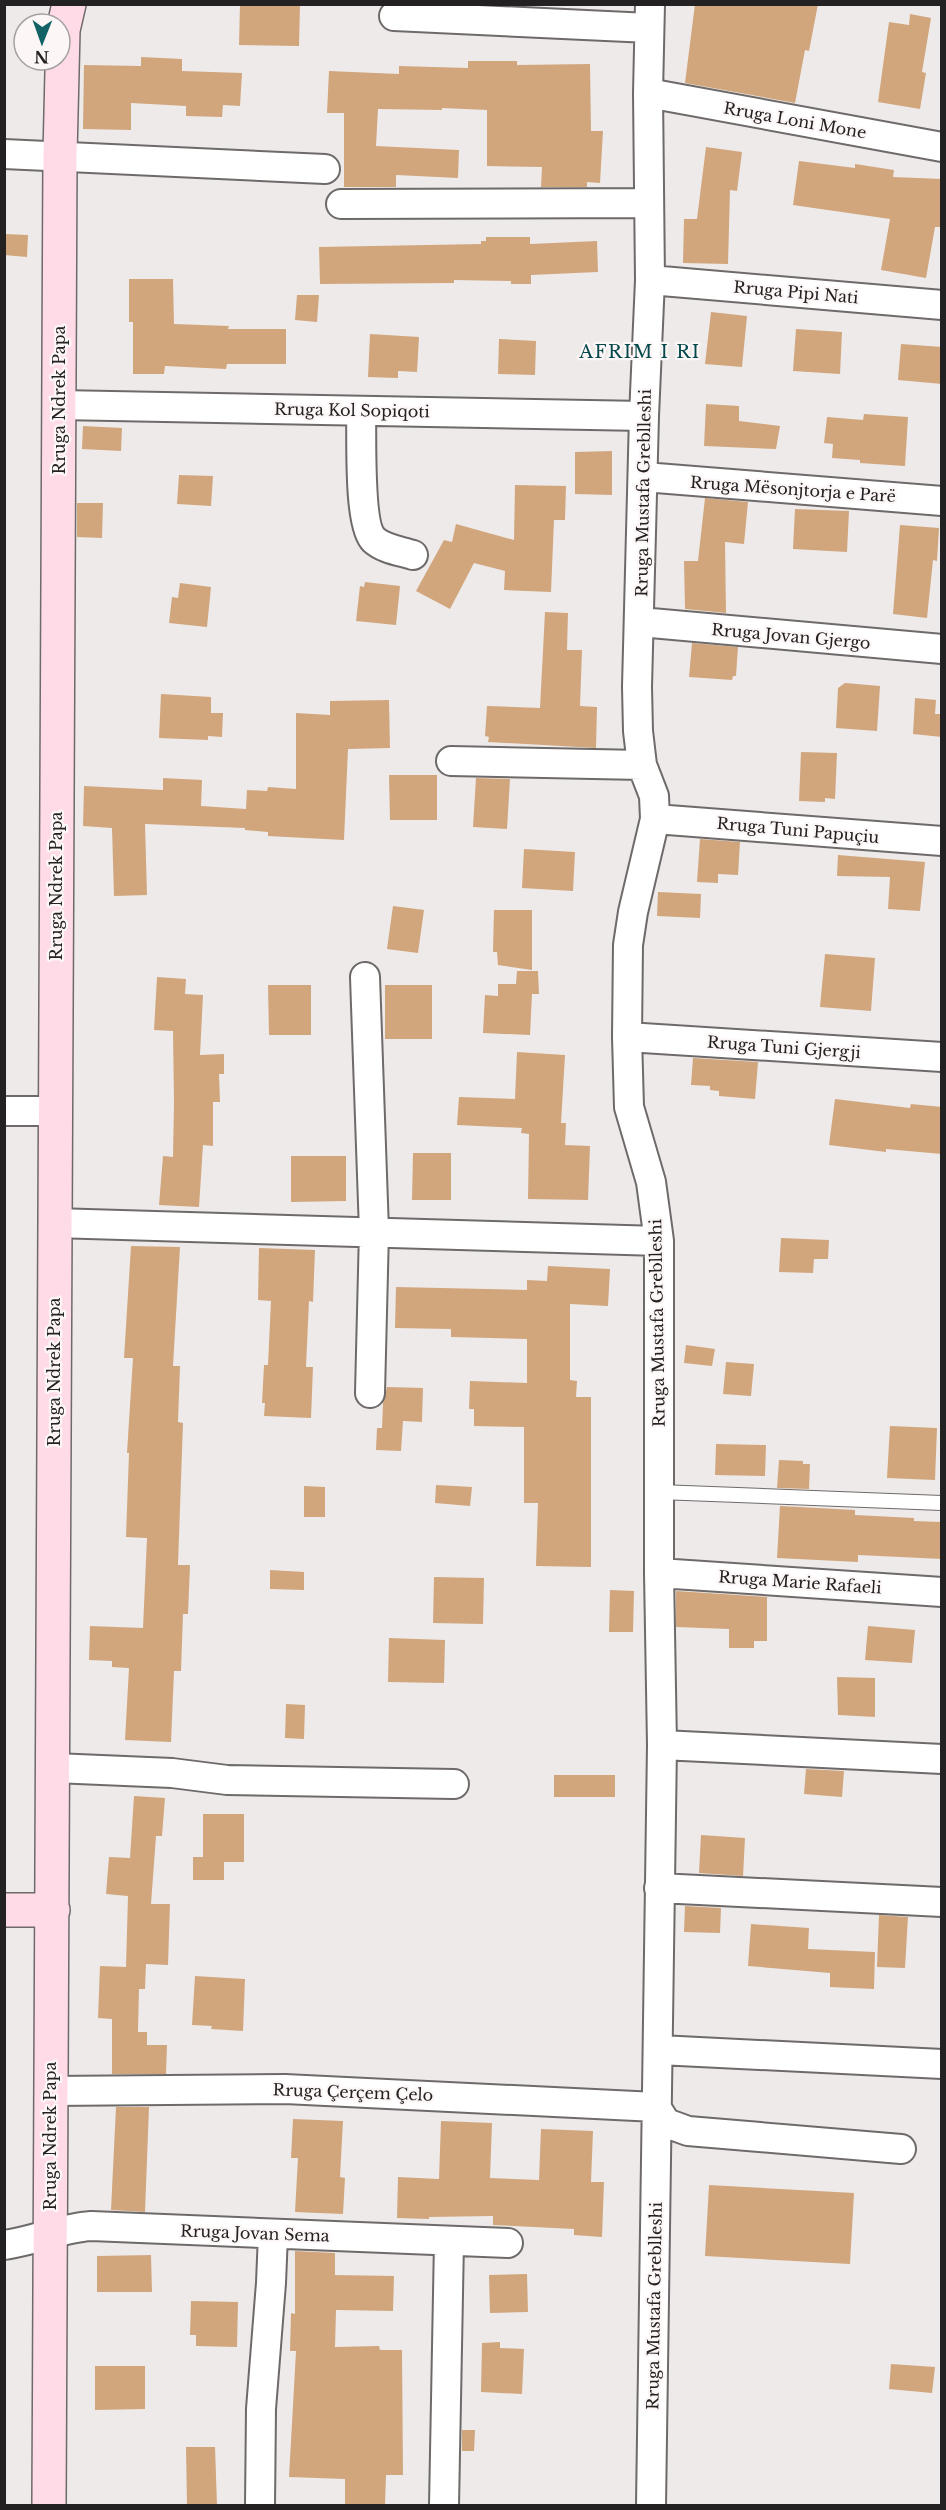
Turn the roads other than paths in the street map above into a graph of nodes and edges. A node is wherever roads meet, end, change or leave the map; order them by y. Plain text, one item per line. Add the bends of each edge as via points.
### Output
1 (69, 4) edge
2 (394, 16) dead end
3 (650, 16) edge
4 (648, 93) junction
5 (942, 147) edge
6 (4, 154) edge
7 (60, 155) junction
8 (325, 169) dead end
9 (650, 203) junction
10 (341, 204) dead end
11 (650, 280) junction
12 (942, 305) edge
13 (59, 405) junction
14 (362, 411) junction
15 (644, 416) junction
16 (644, 477) junction
17 (942, 501) edge
18 (413, 555) dead end
19 (640, 622) junction
20 (942, 649) edge
21 (451, 761) dead end
22 (642, 765) junction
23 (656, 819) junction
24 (942, 841) edge
25 (365, 977) dead end
26 (627, 1037) junction
27 (942, 1057) edge
28 (4, 1111) edge
29 (54, 1111) junction
30 (54, 1222) junction
31 (374, 1231) junction
32 (659, 1241) junction
33 (370, 1393) dead end
34 (659, 1492) junction
35 (942, 1503) edge
36 (659, 1573) junction
37 (942, 1592) edge
38 (662, 1745) junction
39 (942, 1760) edge
40 (54, 1767) junction
41 (454, 1784) dead end
42 (659, 1888) junction
43 (942, 1902) edge
44 (4, 1910) edge
45 (53, 1910) junction
46 (659, 2050) junction
47 (942, 2064) edge
48 (50, 2091) junction
49 (656, 2107) junction
50 (901, 2149) dead end
51 (49, 2234) junction
52 (273, 2234) junction
53 (449, 2241) junction
54 (508, 2243) dead end
55 (4, 2245) edge
56 (49, 2505) edge
57 (260, 2505) edge
58 (444, 2505) edge
59 (651, 2505) edge

1 - 7 street, Rruga Ndrek Papa via 63,30
2 - 3 street
3 - 4 street, Rruga Mustafa Greblleshi
4 - 5 street, Rruga Loni Mone
4 - 9 street, Rruga Mustafa Greblleshi
6 - 7 street
7 - 8 street
7 - 13 street, Rruga Ndrek Papa
9 - 10 street
9 - 11 street, Rruga Mustafa Greblleshi
11 - 12 street, Rruga Pipi Nati
11 - 15 street, Rruga Mustafa Greblleshi
13 - 14 street, Rruga Kol Sopiqoti
13 - 29 street, Rruga Ndrek Papa
14 - 15 street, Rruga Kol Sopiqoti
14 - 18 street via 363,494 371,538 381,546
15 - 16 street, Rruga Mustafa Greblleshi
16 - 17 street, Rruga Mësonjtorja e Parë
16 - 19 street, Rruga Mustafa Greblleshi
19 - 20 street, Rruga Jovan Gjergo
19 - 22 street, Rruga Mustafa Greblleshi via 638,731
21 - 22 street
22 - 23 street, Rruga Mustafa Greblleshi via 654,796
23 - 24 street, Rruga Tuni Papuçiu
23 - 26 street, Rruga Mustafa Greblleshi via 628,945
25 - 31 street
26 - 27 street, Rruga Tuni Gjergji
26 - 32 street, Rruga Mustafa Greblleshi via 629,1107 651,1182
28 - 29 street
29 - 30 street, Rruga Ndrek Papa
30 - 31 street
30 - 40 street, Rruga Ndrek Papa
31 - 32 street
31 - 33 street
32 - 34 street, Rruga Mustafa Greblleshi
34 - 35 lane
34 - 36 street, Rruga Mustafa Greblleshi
36 - 37 street, Rruga Marie Rafaeli
36 - 38 street, Rruga Mustafa Greblleshi
38 - 39 street
38 - 42 street, Rruga Mustafa Greblleshi
40 - 41 street via 226,1780
40 - 45 street, Rruga Ndrek Papa
42 - 43 street
42 - 46 street, Rruga Mustafa Greblleshi
44 - 45 street
45 - 48 street, Rruga Ndrek Papa
46 - 47 street
46 - 49 street, Rruga Mustafa Greblleshi
48 - 49 street, Rruga Çerçem Çelo via 285,2089
48 - 51 street, Rruga Ndrek Papa
49 - 50 street via 666,2123 688,2131
49 - 59 street, Rruga Mustafa Greblleshi
51 - 52 street, Rruga Jovan Sema via 91,2226
51 - 55 street, Rruga Jovan Sema
51 - 56 street, Rruga Ndrek Papa
52 - 53 street, Rruga Jovan Sema
52 - 57 street via 261,2409
53 - 54 street, Rruga Jovan Sema
53 - 58 street

